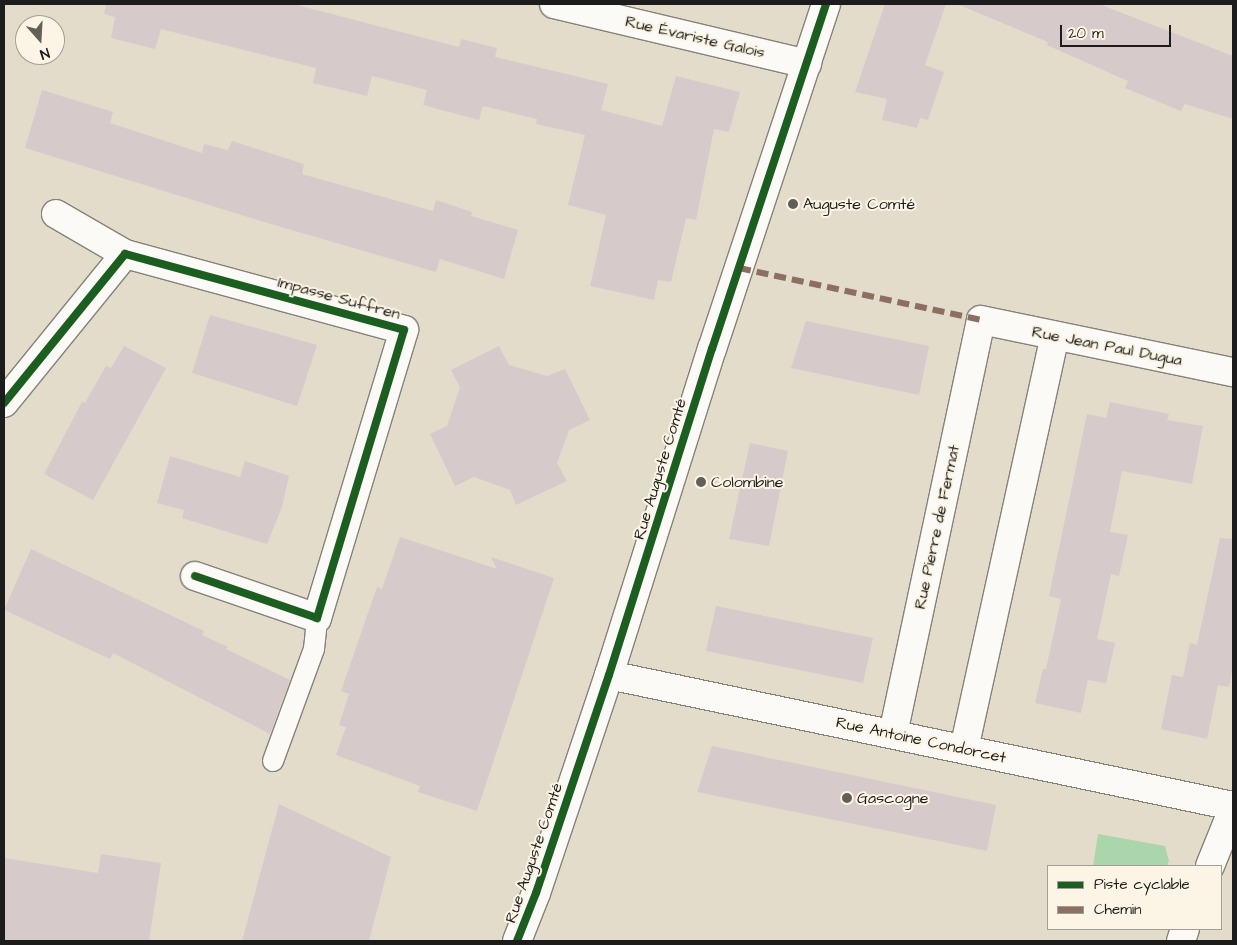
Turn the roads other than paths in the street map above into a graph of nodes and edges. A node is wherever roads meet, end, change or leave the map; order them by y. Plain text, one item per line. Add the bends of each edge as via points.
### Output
1 (554, 4) edge
2 (826, 4) edge
3 (808, 64) junction
4 (56, 214) dead end
5 (125, 254) junction
6 (981, 320) joint
7 (1055, 336) junction
8 (1233, 372) edge
9 (4, 403) edge
10 (195, 576) dead end
11 (317, 618) junction
12 (609, 675) junction
13 (893, 734) junction
14 (964, 749) junction
15 (273, 761) dead end
16 (1233, 808) edge
17 (1210, 865) edge
18 (517, 941) edge

1 - 3 street, Rue Évariste Galois
2 - 3 street, Rue Auguste Comté
3 - 12 street, Rue Auguste Comté via 712,349
4 - 5 street, Impasse Suffren
5 - 9 street
5 - 11 street, Impasse Suffren via 404,330
6 - 7 street, Rue Jean Paul Dugua
6 - 13 street, Rue Pierre de Fermat
7 - 8 street, Rue Jean Paul Dugua
7 - 14 street
10 - 11 street
11 - 15 lane via 314,649
12 - 13 street, Rue Antoine Condorcet
12 - 18 street, Rue Auguste Comté
13 - 14 street, Rue Antoine Condorcet
14 - 16 street, Rue Antoine Condorcet
16 - 17 street

